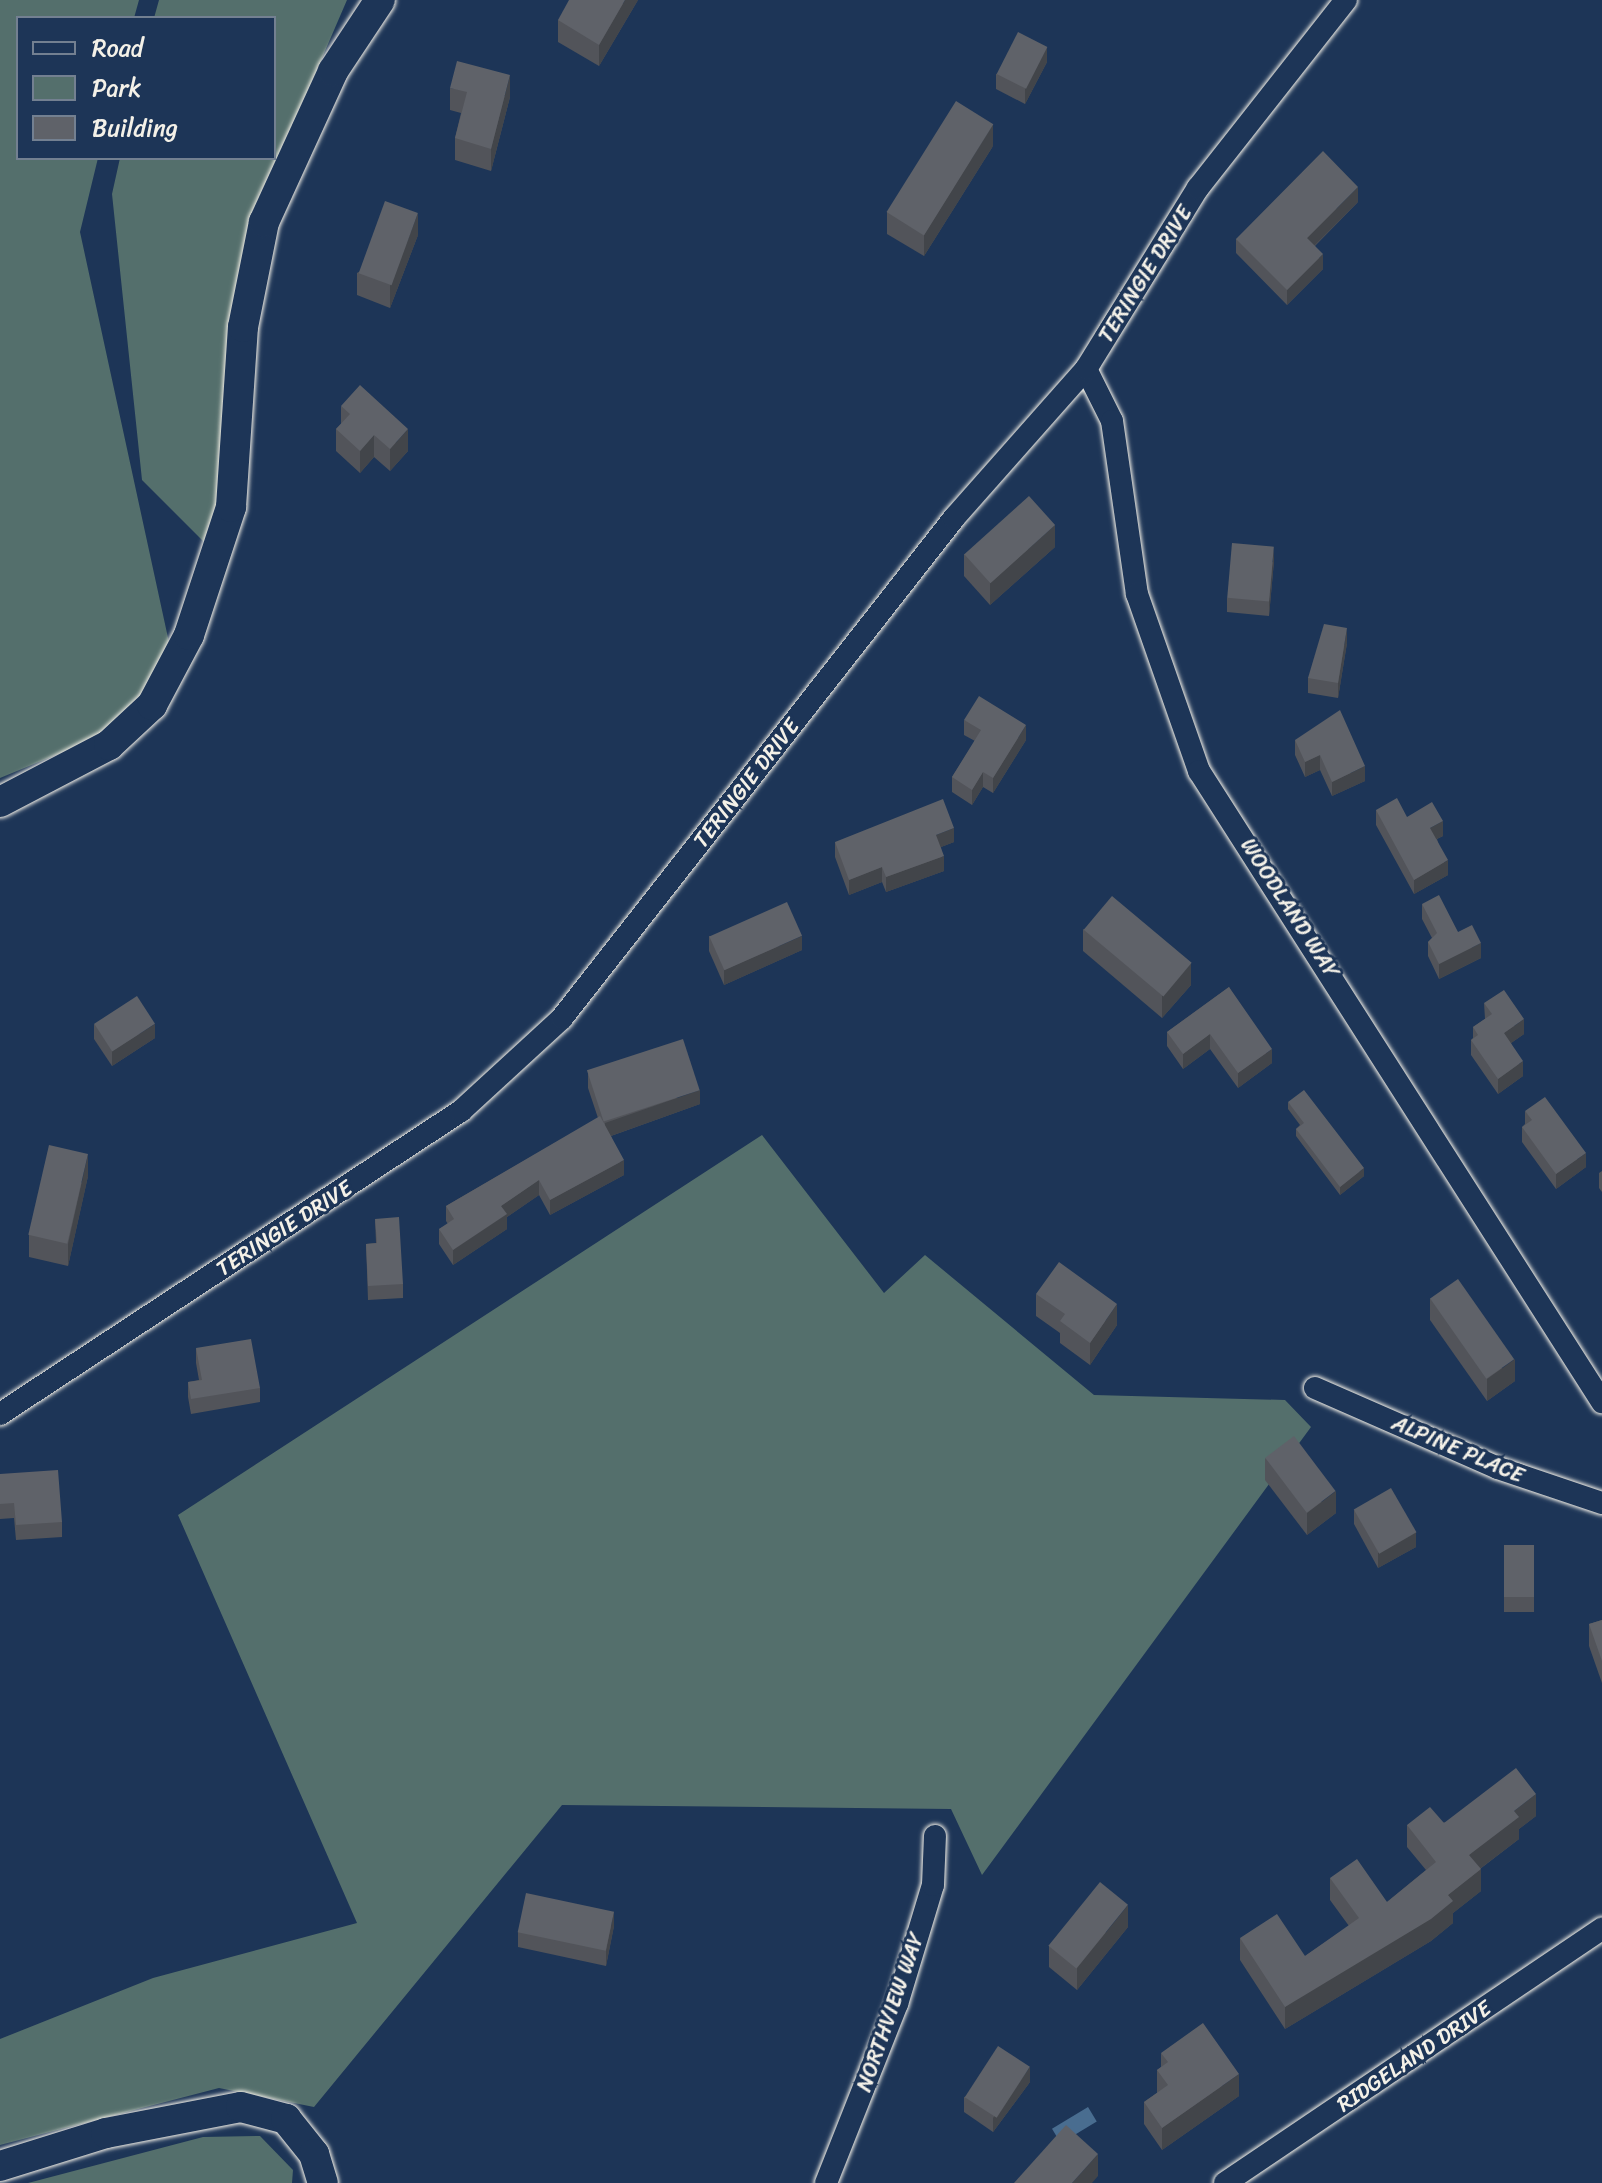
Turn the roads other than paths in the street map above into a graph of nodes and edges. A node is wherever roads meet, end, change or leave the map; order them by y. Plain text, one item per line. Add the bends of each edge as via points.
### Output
1 (380, 0) edge
2 (1346, 0) edge
3 (1086, 369) junction
4 (0, 802) edge
5 (1315, 1388) dead end
6 (1602, 1402) edge
7 (0, 1414) edge
8 (1602, 1503) edge
9 (935, 1836) dead end
10 (1602, 1929) edge
11 (0, 2166) edge
12 (322, 2177) edge
13 (826, 2183) edge
14 (1225, 2183) edge

1 - 4 main road via 333,71 264,222 243,327 231,507 189,635 152,705 109,745
2 - 3 street, TERINGIE DRIVE via 1198,188
3 - 6 street, WOODLAND WAY via 1112,421 1137,594 1199,771
3 - 7 street, TERINGIE DRIVE via 954,518 562,1018 461,1111
5 - 8 street, ALPINE PLACE via 1498,1468
9 - 13 street, NORTHVIEW WAY via 933,1885 897,2004
10 - 14 street, RIDGELAND DRIVE
11 - 12 main road via 106,2133 241,2107 286,2119

